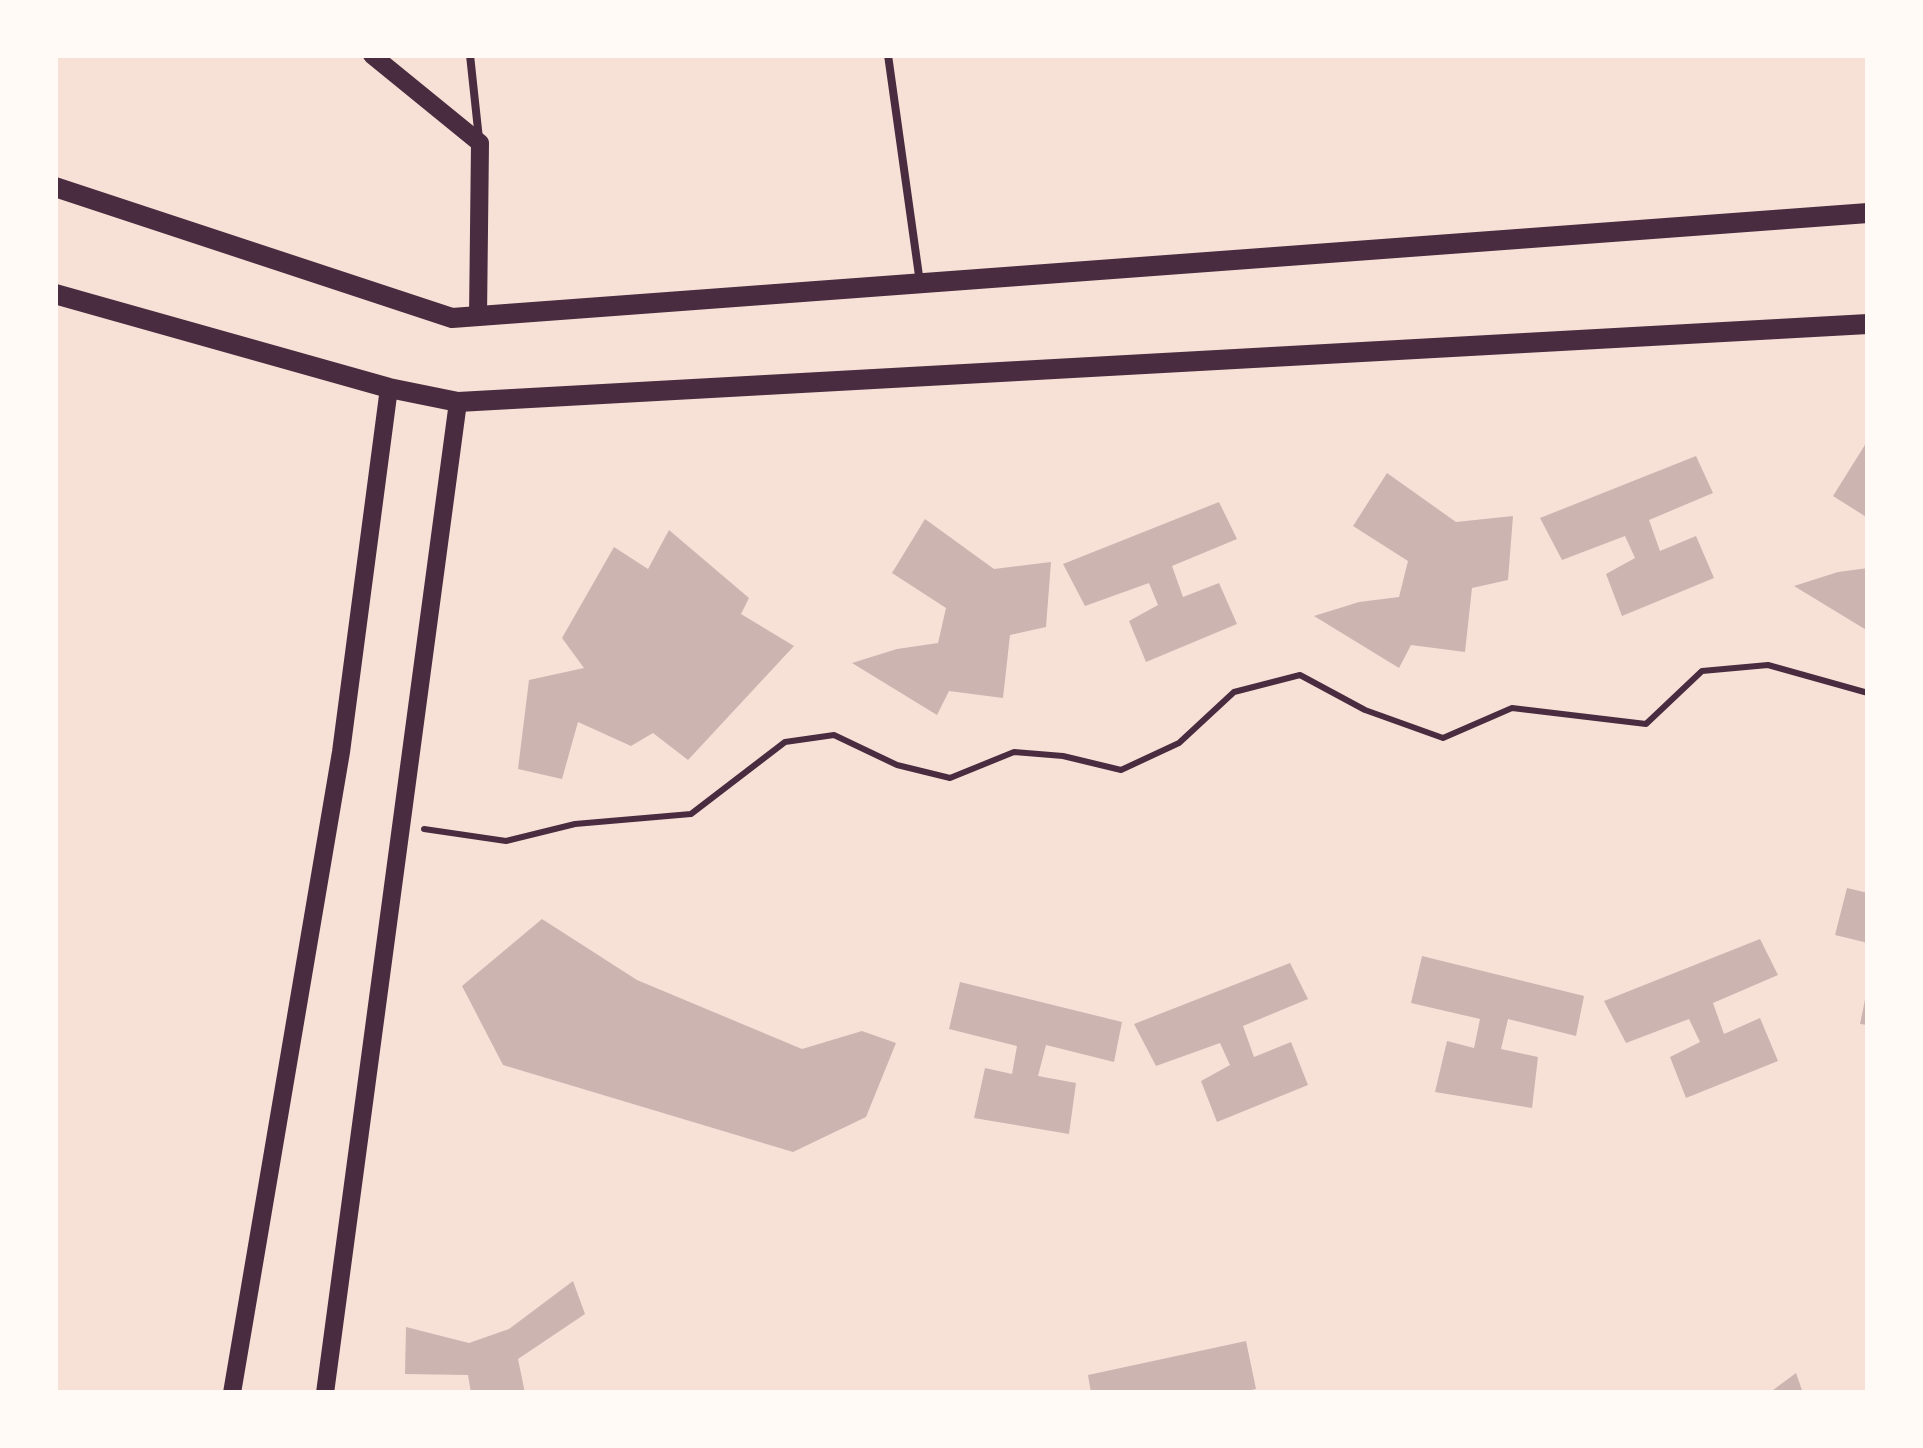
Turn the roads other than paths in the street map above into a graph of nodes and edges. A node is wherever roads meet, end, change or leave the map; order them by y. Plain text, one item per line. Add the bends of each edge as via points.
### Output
1 (372, 55) edge
2 (470, 55) edge
3 (888, 55) edge
4 (480, 143) junction
5 (55, 188) edge
6 (1868, 214) edge
7 (920, 283) junction
8 (55, 294) edge
9 (478, 316) junction
10 (1868, 324) edge
11 (389, 388) junction
12 (458, 402) junction
13 (232, 1393) edge
14 (325, 1393) edge

1 - 4 street
2 - 4 lane
3 - 7 lane
4 - 9 street
5 - 9 main road via 452,318
6 - 7 main road
7 - 9 main road
8 - 11 main road
10 - 12 main road
11 - 12 main road
11 - 13 street via 341,752
12 - 14 street

